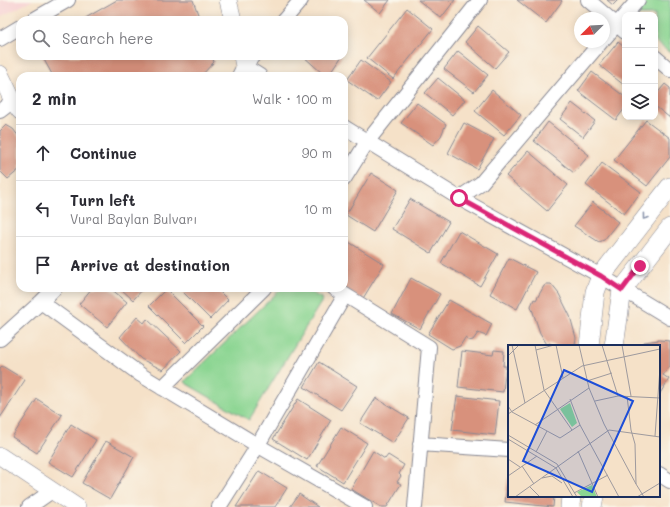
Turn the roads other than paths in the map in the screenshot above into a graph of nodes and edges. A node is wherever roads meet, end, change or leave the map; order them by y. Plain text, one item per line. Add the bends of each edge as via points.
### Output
1 (68, 0) edge
2 (228, 0) edge
3 (301, 0) edge
4 (480, 0) edge
5 (588, 0) edge
6 (638, 0) edge
7 (40, 16) edge
8 (232, 16) edge
9 (287, 16) edge
10 (621, 28) edge
11 (16, 29) edge
12 (610, 35) edge
13 (0, 39) edge
14 (597, 48) edge
15 (658, 60) edge
16 (245, 64) edge
17 (670, 70) edge
18 (255, 72) edge
19 (0, 74) edge
20 (11, 108) edge
21 (348, 130) edge
22 (367, 142) junction
23 (348, 172) edge
24 (670, 187) edge
25 (459, 198) junction
26 (670, 228) edge
27 (601, 276) junction
28 (622, 290) junction
29 (50, 292) edge
30 (260, 292) edge
31 (339, 292) edge
32 (342, 292) edge
33 (41, 302) junction
34 (670, 318) edge
35 (2, 333) edge
36 (589, 345) edge
37 (614, 345) edge
38 (162, 388) junction
39 (420, 444) junction
40 (257, 445) junction
41 (508, 450) edge
42 (0, 456) edge
43 (660, 475) edge
44 (670, 481) edge
45 (52, 491) junction
46 (571, 497) edge
47 (594, 497) edge
48 (29, 507) edge
49 (77, 507) edge
50 (219, 507) edge
51 (365, 507) edge
52 (415, 507) edge
53 (570, 507) edge
54 (592, 507) edge

1 - 7 street
2 - 8 street
3 - 9 street
4 - 22 street
5 - 10 street
6 - 10 street
10 - 12 street
11 - 13 street
14 - 25 street via 481,183
15 - 17 street
16 - 18 street
19 - 20 street
21 - 22 street
22 - 23 street
22 - 25 street
24 -> 27 main road
25 - 27 street
26 - 28 main road
27 - 28 street
27 - 36 main road via 595,292
28 - 34 street
28 - 37 main road
29 - 33 street
30 - 38 street
31 - 40 street
32 - 39 street via 429,347
33 - 35 street
33 - 38 street via 140,375
38 - 40 street
39 - 41 street
39 - 52 street
40 - 50 street
40 - 51 street
42 - 45 street
43 - 44 street
45 - 48 street
45 - 49 street
46 - 53 main road
47 - 54 main road

